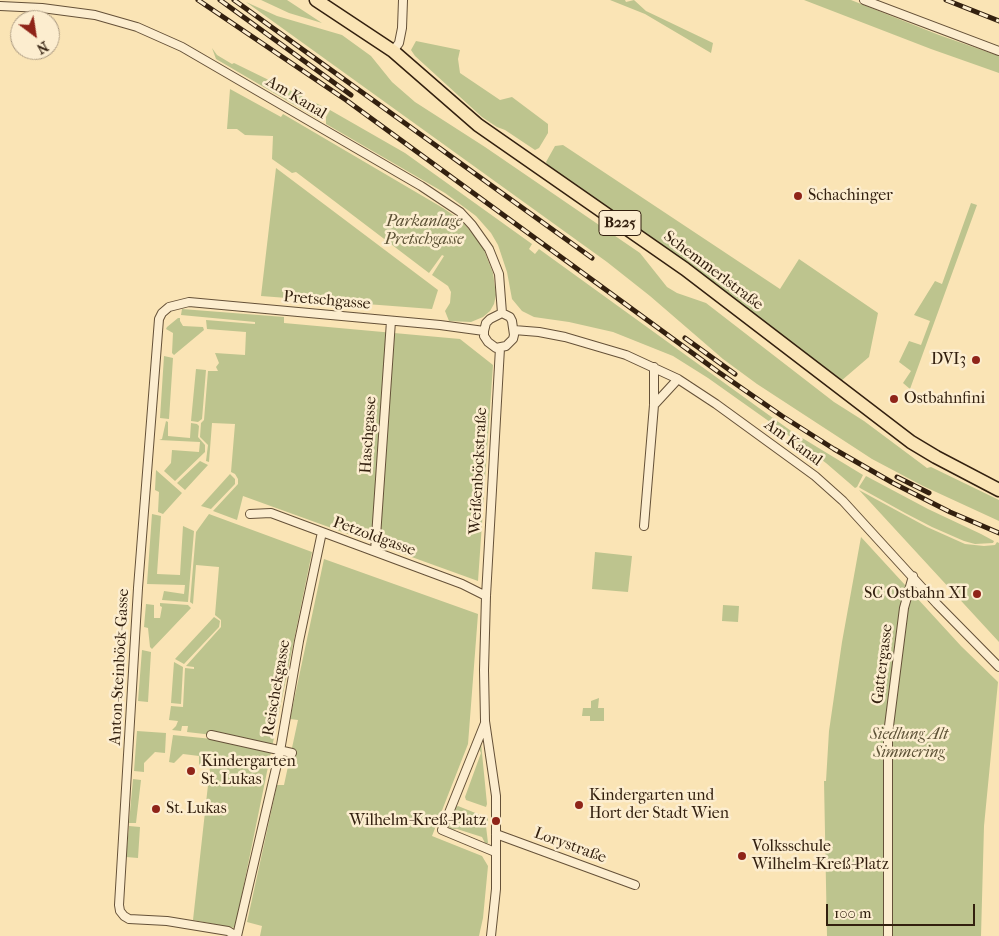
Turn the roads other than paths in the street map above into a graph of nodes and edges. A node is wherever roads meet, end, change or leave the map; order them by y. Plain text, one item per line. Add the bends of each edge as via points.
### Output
1 (316, 0) edge
2 (403, 0) edge
3 (864, 0) edge
4 (0, 6) edge
5 (393, 51) junction
6 (999, 51) edge
7 (169, 307) joint
8 (502, 313) junction
9 (391, 321) junction
10 (514, 330) junction
11 (484, 331) junction
12 (500, 348) junction
13 (654, 367) junction
14 (678, 379) junction
15 (654, 405) junction
16 (999, 490) edge
17 (250, 514) dead end
18 (644, 526) dead end
19 (322, 532) junction
20 (375, 551) junction
21 (913, 576) junction
22 (486, 596) junction
23 (999, 667) edge
24 (486, 721) junction
25 (211, 736) dead end
26 (280, 751) junction
27 (292, 753) dead end
28 (496, 834) junction
29 (495, 852) junction
30 (635, 885) dead end
31 (237, 936) edge
32 (491, 936) edge
33 (888, 936) edge

1 - 5 main road, Schemmerlstraße / B225
2 - 5 street via 399,44
3 - 6 street
4 - 8 street, Am Kanal via 95,15 137,26 182,47 421,186 460,212 489,249 499,274
5 - 16 main road, Schemmerlstraße / B225 via 478,125 684,269 911,442
7 - 9 street, Pretschgasse via 189,302
7 - 31 street, Anton-Steinböck-Gasse via 162,313 158,329 119,905 129,920 177,923 228,931
8 - 10 street via 510,317
8 - 11 street via 490,319
9 - 11 street, Pretschgasse
9 - 20 street, Haschgasse
10 - 12 street via 510,342
10 - 13 street, Am Kanal via 577,340
11 - 12 street via 488,342
12 - 22 street, Weißenböckstraße
13 - 14 street, Am Kanal
13 - 15 street
14 - 15 street
14 - 21 street, Am Kanal via 822,481 860,517
15 - 18 street
17 - 19 street, Petzoldgasse via 271,513
19 - 20 street, Petzoldgasse
19 - 26 street, Reischekgasse
20 - 22 street, Petzoldgasse
21 - 23 street, Am Kanal
21 - 33 street, Gattergasse via 904,608 888,734
22 - 24 street
24 - 28 street via 496,796
24 - 29 street via 442,830
25 - 26 street
26 - 27 street
26 - 31 street, Reischekgasse
28 - 29 street
28 - 30 street, Lorystraße
29 - 32 street via 496,889

